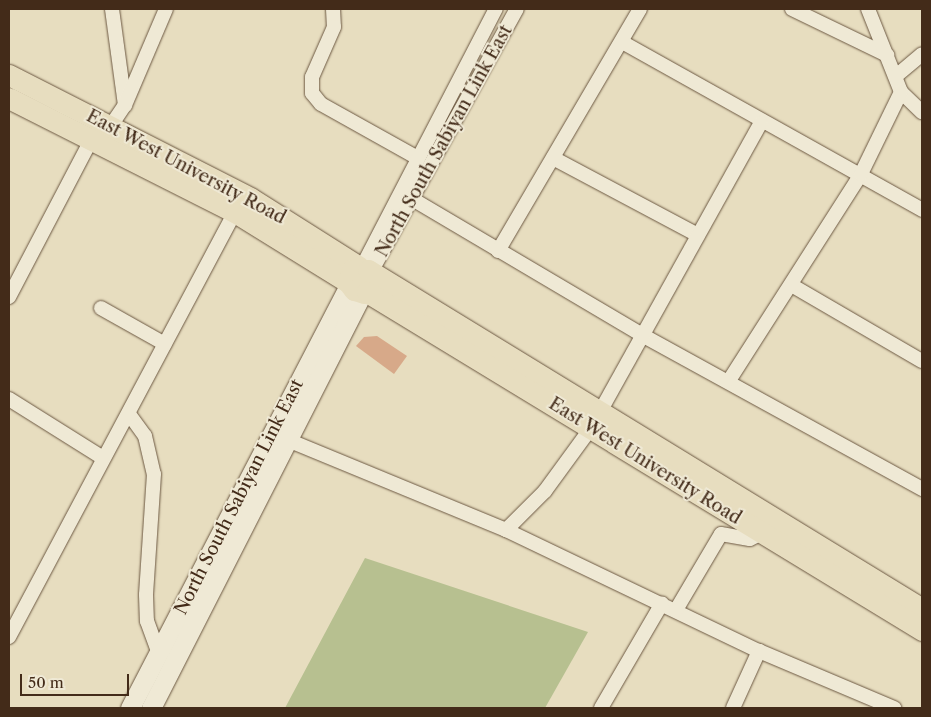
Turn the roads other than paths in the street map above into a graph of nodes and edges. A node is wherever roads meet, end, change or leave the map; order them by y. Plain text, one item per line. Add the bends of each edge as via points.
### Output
1 (112, 9) edge
2 (166, 9) edge
3 (333, 9) edge
4 (496, 9) edge
5 (517, 9) edge
6 (640, 9) edge
7 (792, 9) edge
8 (868, 9) edge
9 (622, 42) junction
10 (922, 54) edge
11 (888, 55) junction
12 (9, 75) edge
13 (896, 76) junction
14 (901, 92) junction
15 (9, 98) edge
16 (126, 105) junction
17 (922, 112) edge
18 (760, 123) junction
19 (110, 127) junction
20 (92, 138) junction
21 (416, 158) junction
22 (553, 158) junction
23 (861, 174) junction
24 (414, 200) junction
25 (922, 210) edge
26 (235, 212) junction
27 (698, 235) junction
28 (498, 251) junction
29 (361, 280) junction
30 (792, 286) junction
31 (9, 297) edge
32 (101, 308) dead end
33 (642, 335) junction
34 (165, 344) junction
35 (922, 361) edge
36 (730, 379) junction
37 (9, 399) edge
38 (129, 414) junction
39 (596, 420) junction
40 (290, 441) junction
41 (103, 458) junction
42 (922, 489) edge
43 (506, 530) junction
44 (762, 534) junction
45 (662, 603) junction
46 (922, 609) edge
47 (676, 610) junction
48 (922, 630) edge
49 (9, 637) edge
50 (759, 651) junction
51 (159, 654) junction
52 (130, 708) edge
53 (151, 708) edge
54 (601, 708) edge
55 (733, 708) edge
56 (894, 708) edge

1 - 16 street
2 - 16 street
3 - 21 street via 334,27 312,76 312,93 321,104
4 - 21 street, North South Sabiyan Link East
5 - 24 street, North South Sabiyan Link East
6 - 9 street
7 - 11 street
8 - 11 street
9 - 18 street
9 - 22 street
10 - 13 street
11 - 13 street
12 - 19 main road, East West University Road
13 - 14 street
14 - 17 street
14 - 23 street
15 - 20 main road, East West University Road
16 - 19 street
18 - 23 street
18 - 27 street
19 - 20 street
19 - 29 main road, East West University Road via 250,198
20 - 26 main road, East West University Road
20 - 31 street
21 - 29 street, North South Sabiyan Link East
22 - 27 street
22 - 28 street
23 - 25 street
23 - 30 street
24 - 28 street
24 - 29 street, North South Sabiyan Link East
26 - 29 main road, East West University Road
26 - 34 street
27 - 33 street
28 - 33 street
29 - 39 main road, East West University Road
29 - 40 main road, North South Sabiyan Link East
29 - 51 main road, North South Sabiyan Link East
30 - 35 street
30 - 36 street
32 - 34 street
33 - 36 street
33 - 39 street
34 - 38 street
36 - 42 street
37 - 41 street
38 - 41 street
38 - 51 street via 146,436 154,474 146,595 147,621
39 - 43 street via 545,491
39 - 44 main road, East West University Road
39 - 46 main road, East West University Road
40 - 43 street
40 - 53 main road, North South Sabiyan Link East
41 - 49 street
43 - 45 street
44 - 47 street via 750,539 721,534
44 - 48 main road, East West University Road
45 - 47 street
45 - 54 street
47 - 50 street
50 - 55 street
50 - 56 street
51 - 52 main road, North South Sabiyan Link East

